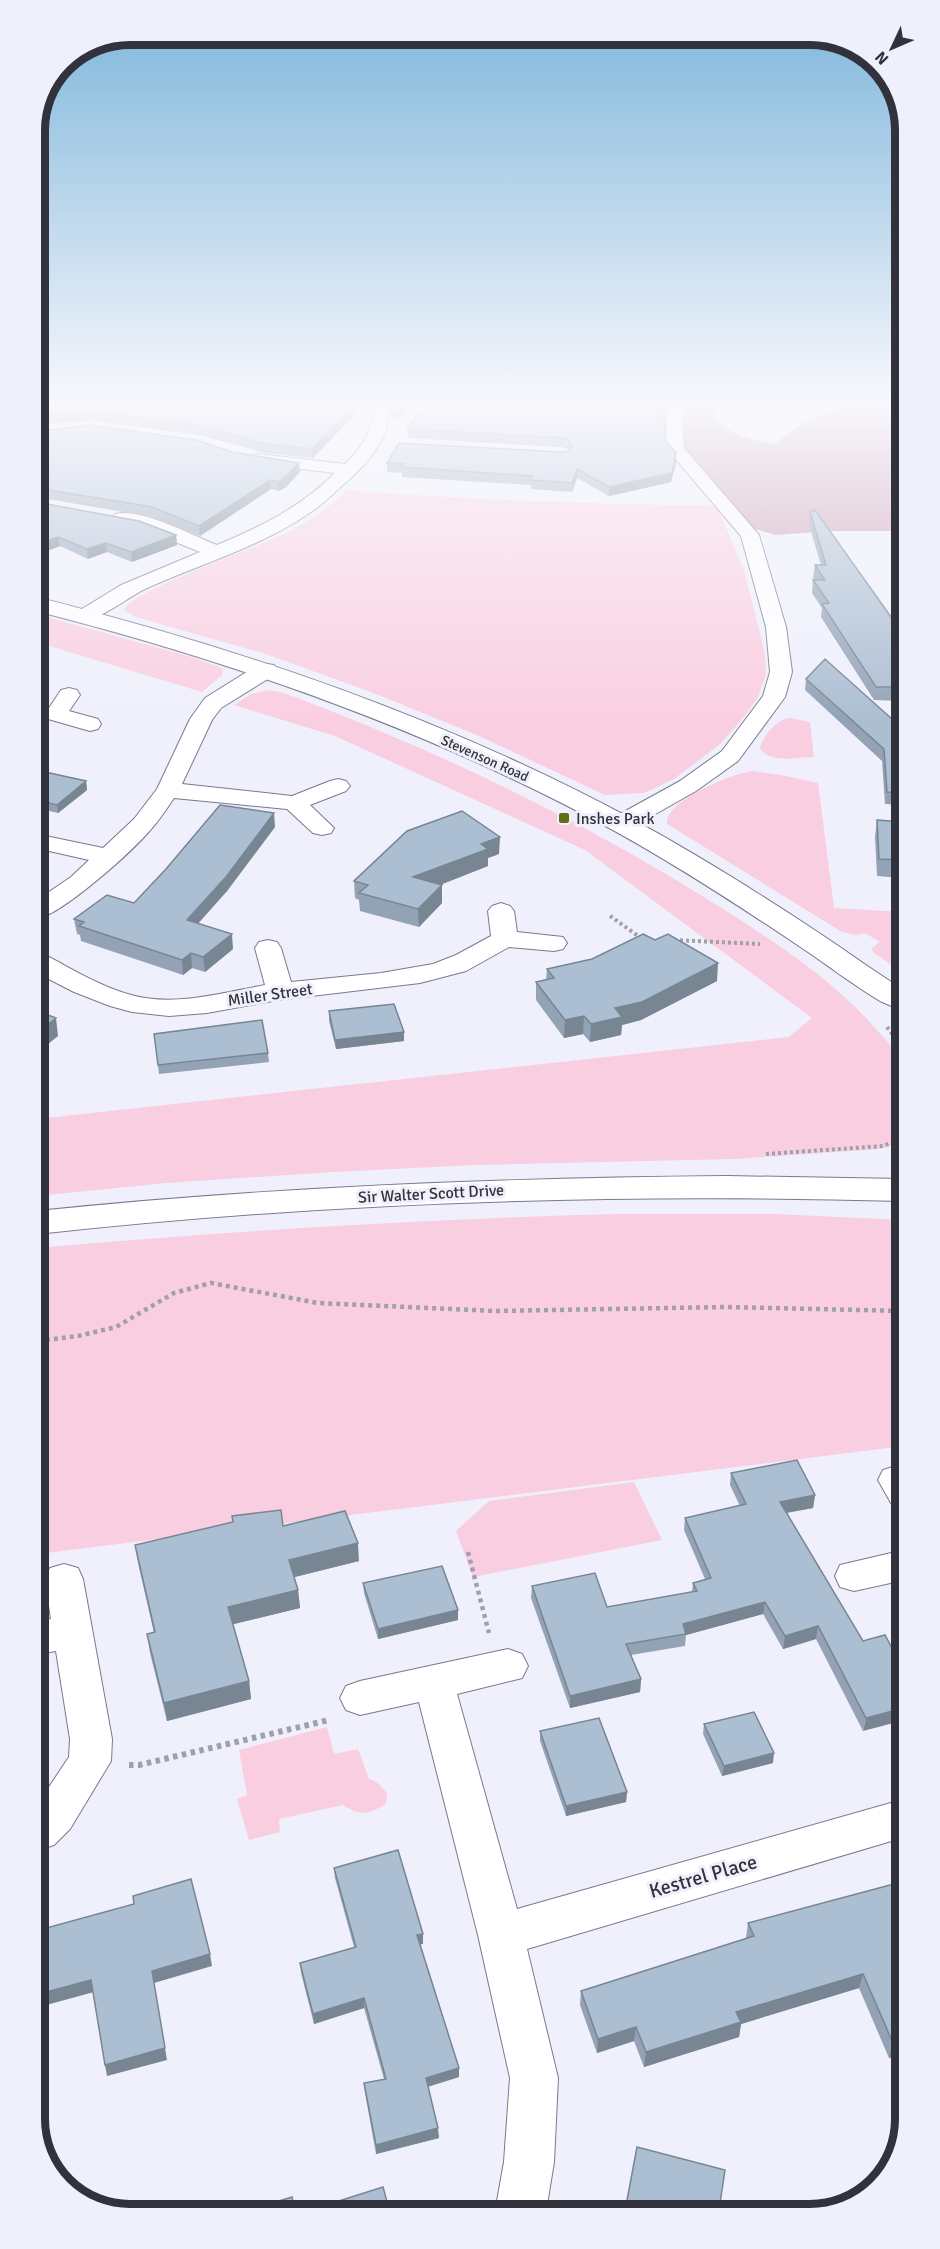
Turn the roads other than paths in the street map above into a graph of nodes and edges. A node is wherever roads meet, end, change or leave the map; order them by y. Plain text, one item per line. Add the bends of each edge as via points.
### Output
1 (300, 512) edge
2 (730, 512) edge
3 (100, 514) edge
4 (216, 552) junction
5 (45, 606) edge
6 (84, 616) junction
7 (266, 670) junction
8 (69, 695) dead end
9 (46, 716) edge
10 (90, 724) dead end
11 (338, 786) dead end
12 (168, 790) junction
13 (294, 803) junction
14 (620, 824) junction
15 (322, 828) dead end
16 (45, 843) edge
17 (110, 857) junction
18 (45, 906) edge
19 (501, 911) dead end
20 (505, 939) junction
21 (554, 943) dead end
22 (268, 948) dead end
23 (45, 966) edge
24 (280, 992) junction
25 (895, 1000) edge
26 (895, 1169) edge
27 (826, 1186) junction
28 (895, 1190) edge
29 (45, 1221) edge
30 (895, 1567) edge
31 (854, 1576) dead end
32 (64, 1579) dead end
33 (55, 1635) edge
34 (503, 1667) road end
35 (434, 1683) junction
36 (360, 1698) road end
37 (895, 1821) edge
38 (45, 1825) edge
39 (501, 1935) junction
40 (521, 2204) edge

1 - 4 street via 252,539
2 - 14 street via 750,535 776,627 781,672 774,697 730,756 688,786
3 - 4 street via 146,524
4 - 6 street via 135,586
5 - 6 street, Stevenson Road
6 - 7 street, Stevenson Road
7 - 12 street via 213,703 201,718
7 - 14 street, Stevenson Road via 446,740
8 - 9 street
9 - 10 street
11 - 13 street
12 - 13 street
12 - 17 street via 143,824
13 - 15 street
14 - 25 street, Stevenson Road via 718,880
16 - 17 street
17 - 18 street
19 - 20 street
20 - 21 street
20 - 24 street, Miller Street via 438,971
22 - 24 street
23 - 24 street, Miller Street via 99,994 134,1004 178,1008
26 - 27 street, Sir Walter Scott Drive
27 - 28 street, Sir Walter Scott Drive
27 - 29 street, Sir Walter Scott Drive via 488,1190 164,1208
30 - 31 street
32 - 33 street
33 - 38 street via 91,1739 90,1761
34 - 35 street
35 - 36 street
35 - 39 street
37 - 39 street, Kestrel Place
39 - 40 street via 534,2078 529,2162

